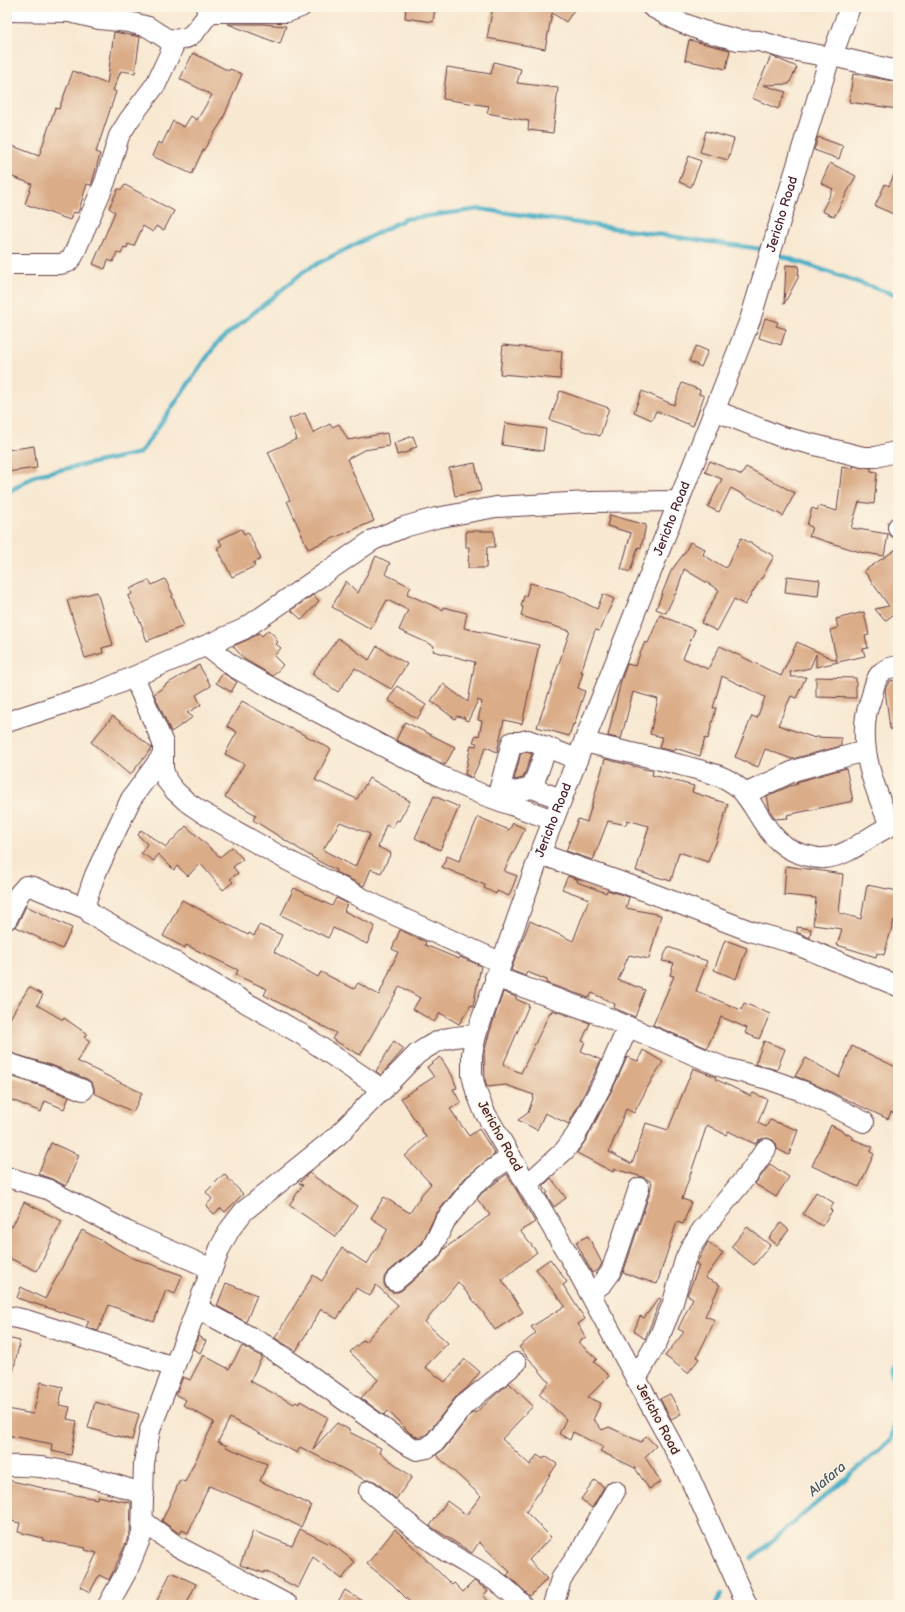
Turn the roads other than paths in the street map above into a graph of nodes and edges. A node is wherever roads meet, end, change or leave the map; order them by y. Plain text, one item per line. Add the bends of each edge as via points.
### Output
1 (301, 7) edge
2 (652, 7) edge
3 (850, 7) edge
4 (206, 10) edge
5 (7, 11) edge
6 (684, 14) edge
7 (167, 39) junction
8 (832, 57) junction
9 (898, 71) edge
10 (7, 264) edge
11 (714, 410) junction
12 (898, 451) edge
13 (679, 501) junction
14 (206, 646) junction
15 (898, 666) edge
16 (134, 677) junction
17 (7, 722) edge
18 (548, 747) junction
19 (580, 751) junction
20 (865, 751) junction
21 (163, 756) junction
22 (532, 788) junction
23 (745, 794) junction
24 (561, 799) junction
25 (554, 820) junction
26 (894, 825) edge
27 (540, 854) junction
28 (87, 909) junction
29 (7, 919) edge
30 (498, 970) junction
31 (898, 986) edge
32 (628, 1027) junction
33 (476, 1035) junction
34 (7, 1063) edge
35 (83, 1090) dead end
36 (383, 1090) junction
37 (864, 1122) dead end
38 (766, 1148) dead end
39 (511, 1157) junction
40 (7, 1177) edge
41 (527, 1185) junction
42 (639, 1188) dead end
43 (212, 1269) junction
44 (395, 1281) dead end
45 (590, 1293) junction
46 (197, 1308) junction
47 (7, 1316) edge
48 (516, 1363) dead end
49 (174, 1367) junction
50 (636, 1379) junction
51 (7, 1466) edge
52 (615, 1491) dead end
53 (369, 1492) dead end
54 (144, 1494) junction
55 (143, 1521) junction
56 (108, 1605) edge
57 (288, 1605) edge
58 (522, 1605) edge
59 (553, 1605) edge
60 (747, 1605) edge

1 - 4 street via 287,12
2 - 6 street
3 - 8 street, Jericho Road
4 - 7 street via 208,15 192,34 178,40
5 - 7 street via 69,12 129,22 148,27
6 - 8 street via 703,31
7 - 10 street via 173,47 171,52 156,84 119,136 105,182 73,256 68,262 60,264
8 - 9 street
8 - 11 street, Jericho Road via 750,320
11 - 12 street via 779,436 863,457 876,457
11 - 13 street, Jericho Road
13 - 14 street via 496,507 404,527 373,540 244,629
13 - 19 street, Jericho Road
14 - 16 street
14 - 25 street via 234,667 264,684 440,776 481,794
15 - 20 street via 887,667 875,681 866,716
16 - 17 street via 96,693
16 - 21 street via 163,743
18 - 19 street
18 - 22 street
18 - 22 street via 528,740 512,742 500,787 514,792
19 - 23 street via 650,756 725,778
19 - 24 street, Jericho Road
20 - 23 street via 796,770
20 - 26 street via 874,786
21 - 28 street via 131,799 95,875 85,904
21 - 30 street via 163,770 167,781 175,791 203,813 287,860
22 - 24 street
23 - 26 street via 766,828 778,841 789,850 809,857 824,858 843,854
24 - 25 street, Jericho Road
25 - 27 street, Jericho Road
27 - 30 street, Jericho Road
27 - 31 street via 753,932 790,942
28 - 29 street via 26,886 19,894
28 - 36 street via 91,914 301,1034
30 - 32 street
30 - 33 street, Jericho Road
32 - 37 street via 725,1068 768,1078 805,1092
32 - 41 street via 576,1135 565,1150
33 - 36 street via 446,1037 431,1044 417,1054
33 - 39 street, Jericho Road via 472,1054 472,1075 476,1091
34 - 35 street via 19,1065
36 - 43 street via 337,1136 244,1211 230,1229
38 - 50 street via 691,1247 658,1340
39 - 41 street, Jericho Road
39 - 44 street via 474,1185 445,1221 431,1250
40 - 43 street via 47,1189 128,1232
41 - 45 street, Jericho Road
42 - 45 street via 611,1272 603,1283
43 - 46 street
45 - 50 street, Jericho Road
46 - 48 street via 264,1345 417,1450 427,1448 435,1442 464,1405
46 - 49 street
47 - 49 street
49 - 54 street via 150,1430 144,1463
50 - 60 street, Jericho Road via 688,1474
51 - 54 street via 30,1465 81,1473
52 - 59 street via 582,1549 561,1579
53 - 58 street via 422,1535 502,1586
54 - 55 street
55 - 56 street via 142,1534 128,1569
55 - 57 street via 174,1545

